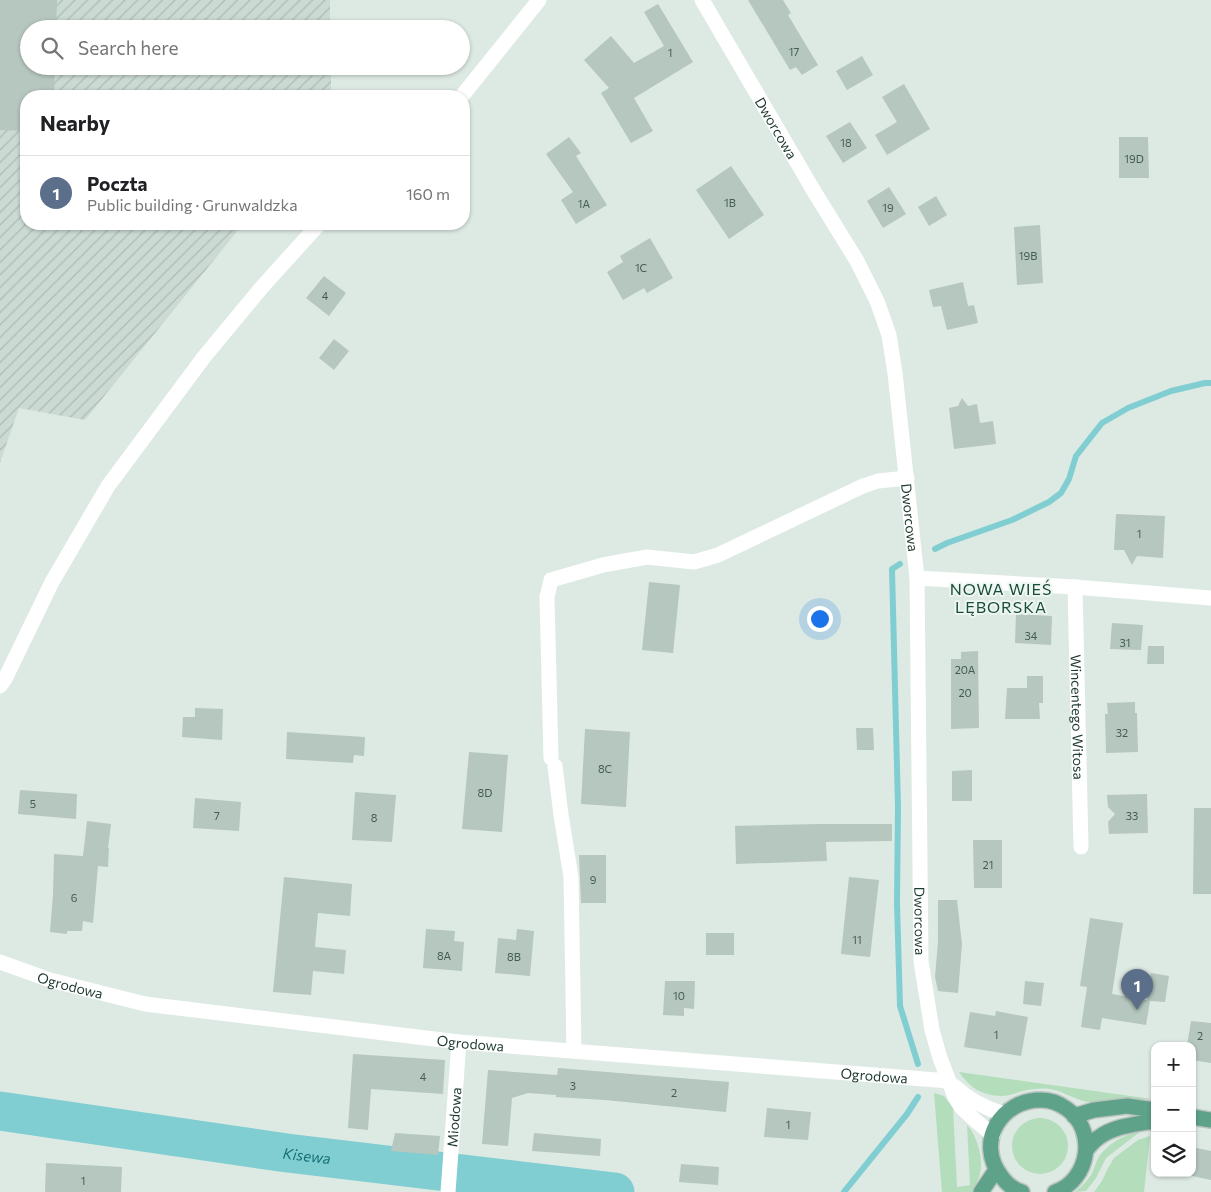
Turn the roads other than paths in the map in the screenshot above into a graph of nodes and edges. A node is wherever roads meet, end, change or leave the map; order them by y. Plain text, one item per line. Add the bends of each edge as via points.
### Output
1 (539, 0) edge
2 (702, 0) edge
3 (467, 90) edge
4 (314, 230) edge
5 (906, 478) junction
6 (917, 578) junction
7 (1075, 587) junction
8 (1211, 598) edge
9 (0, 686) edge
10 (1081, 847) dead end
11 (0, 962) edge
12 (459, 1042) junction
13 (574, 1051) junction
14 (949, 1081) junction
15 (1151, 1109) edge
16 (1004, 1114) junction
17 (1074, 1116) junction
18 (1196, 1118) edge
19 (1211, 1120) edge
20 (1151, 1122) edge
21 (993, 1135) junction
22 (1086, 1150) junction
23 (996, 1170) junction
24 (448, 1192) edge
25 (981, 1192) edge
26 (1019, 1192) edge
27 (1055, 1192) edge

1 - 3 street
2 - 5 street, Dworcowa via 857,261 877,301 889,335
4 - 9 street via 204,356 108,486 52,582
5 - 6 street, Dworcowa
5 - 13 street via 863,486 718,555 694,562 647,557 551,580 547,597 553,762 571,877
6 - 7 street
6 - 14 street, Dworcowa via 922,961 932,1030
7 - 8 street
7 - 10 street, Wincentego Witosa
11 - 12 street, Ogrodowa via 50,980 144,1004
12 - 13 street, Ogrodowa
12 - 24 street, Miodowa
13 - 14 street, Ogrodowa
14 - 16 street, Dworcowa via 975,1103
14 - 21 street, Dworcowa via 962,1108
15 - 17 main road via 1127,1106
16 - 17 main road via 1015,1105 1045,1100 1059,1104
16 - 21 main road
17 - 22 main road via 1081,1124
18 - 19 main road
20 - 22 main road via 1111,1131
21 - 23 main road via 991,1156
22 - 27 main road via 1082,1168 1074,1181
23 - 25 main road
23 - 26 main road

